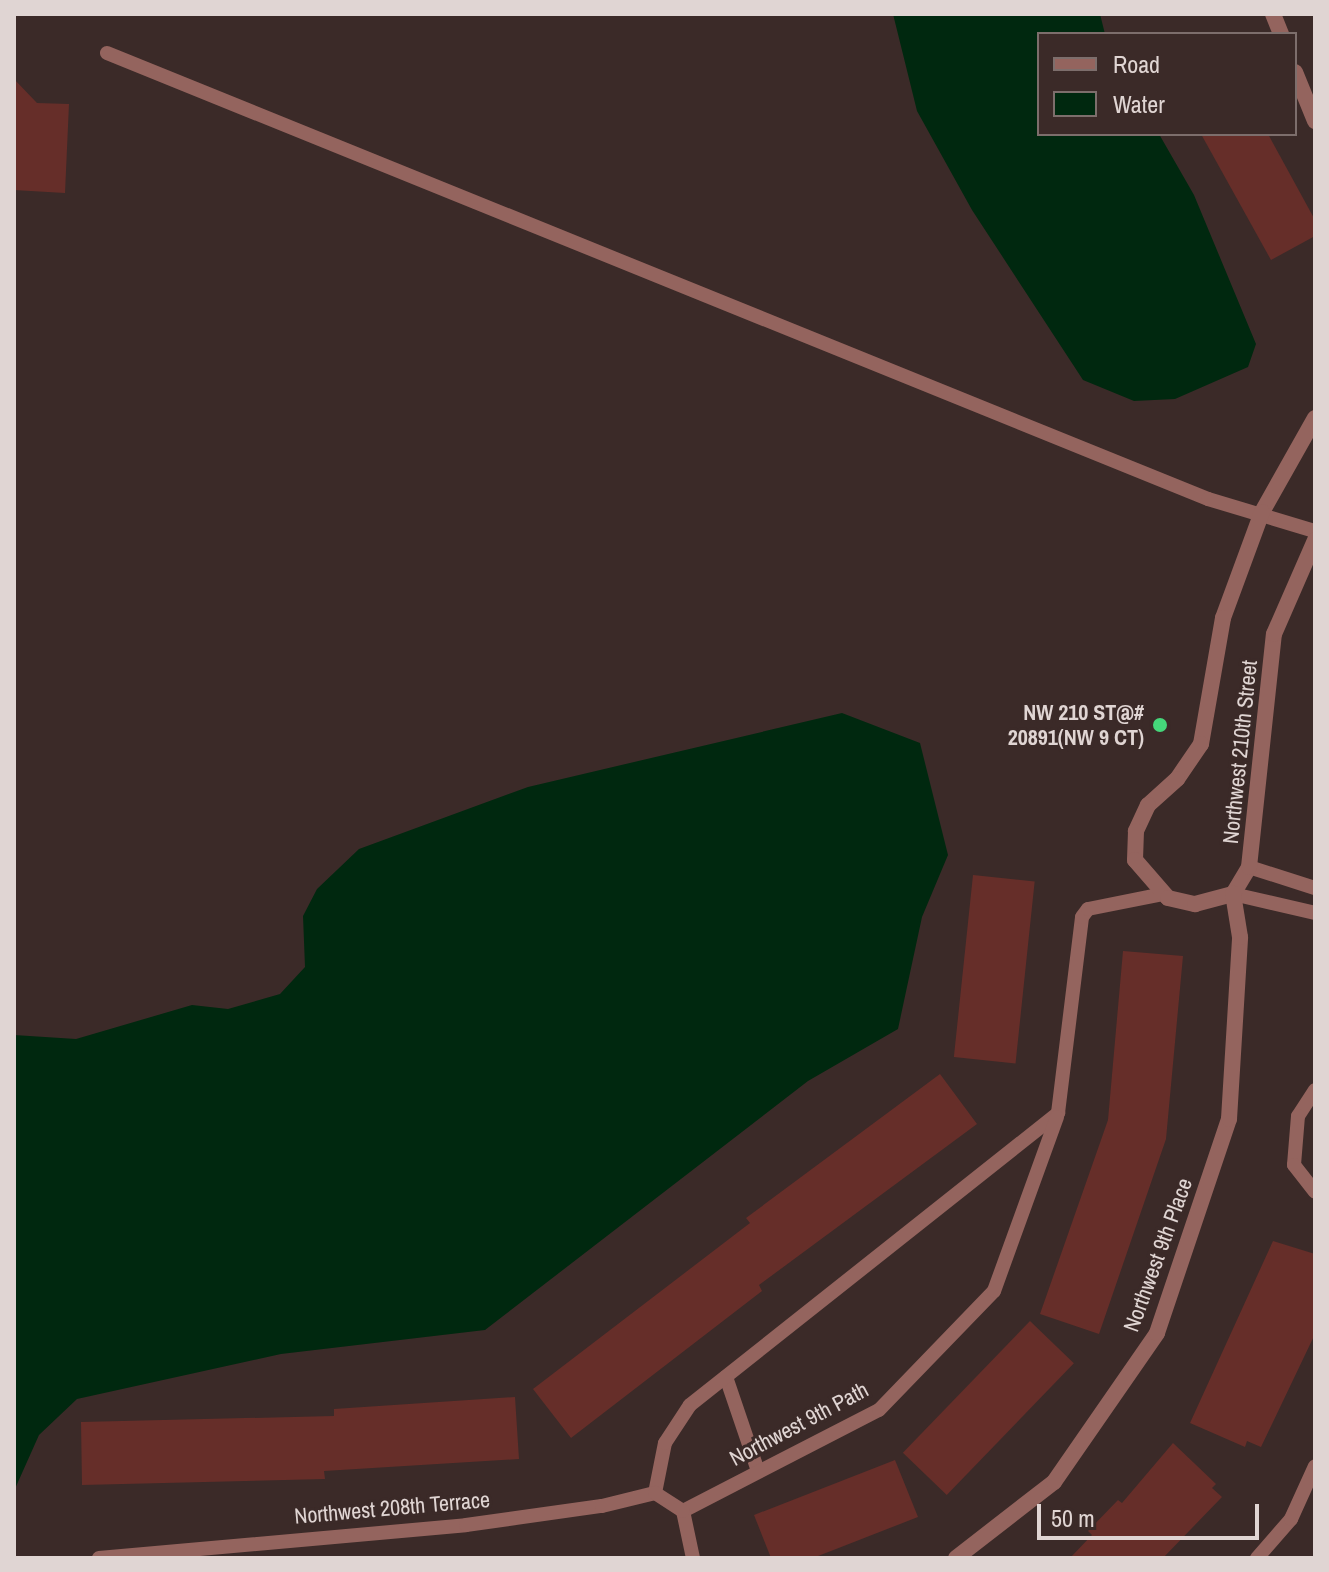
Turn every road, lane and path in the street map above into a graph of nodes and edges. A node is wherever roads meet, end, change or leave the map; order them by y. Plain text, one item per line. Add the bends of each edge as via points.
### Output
1 (107, 53) dead end
2 (1297, 77) edge
3 (1313, 117) edge
4 (1315, 418) edge
5 (1262, 512) junction
6 (1315, 531) edge
7 (1315, 540) edge
8 (1249, 867) junction
9 (1315, 888) edge
10 (1163, 894) junction
11 (1233, 894) junction
12 (1315, 913) edge
13 (1315, 1090) edge
14 (1058, 1113) junction
15 (1315, 1192) edge
16 (726, 1377) junction
17 (1315, 1466) edge
18 (758, 1471) junction
19 (655, 1493) junction
20 (683, 1511) junction
21 (99, 1558) edge
22 (693, 1558) edge
23 (956, 1558) edge
24 (1257, 1558) edge

1 - 5 lane via 1208,499
2 - 3 street
4 - 5 street, Northwest 210th Street
5 - 6 lane
5 - 10 street, Northwest 210th Street via 1223,618 1201,744 1177,779 1148,805 1136,831 1135,860
7 - 8 street, Northwest 210th Street via 1274,634
8 - 9 lane
8 - 11 street, Northwest 210th Street
10 - 11 street via 1195,904
10 - 14 lane, Northwest 9th Path via 1088,909 1082,917
11 - 12 lane
11 - 23 street, Northwest 9th Place via 1240,937 1229,1119 1157,1333 1054,1482
13 - 15 lane via 1298,1116 1294,1165
14 - 16 lane
14 - 18 lane, Northwest 9th Path via 994,1291 879,1410
16 - 18 lane
16 - 19 lane via 690,1405 665,1443
17 - 24 lane via 1291,1519
18 - 20 lane, Northwest 9th Path
19 - 20 lane
19 - 21 lane, Northwest 208th Terrace via 466,1525
20 - 22 lane

